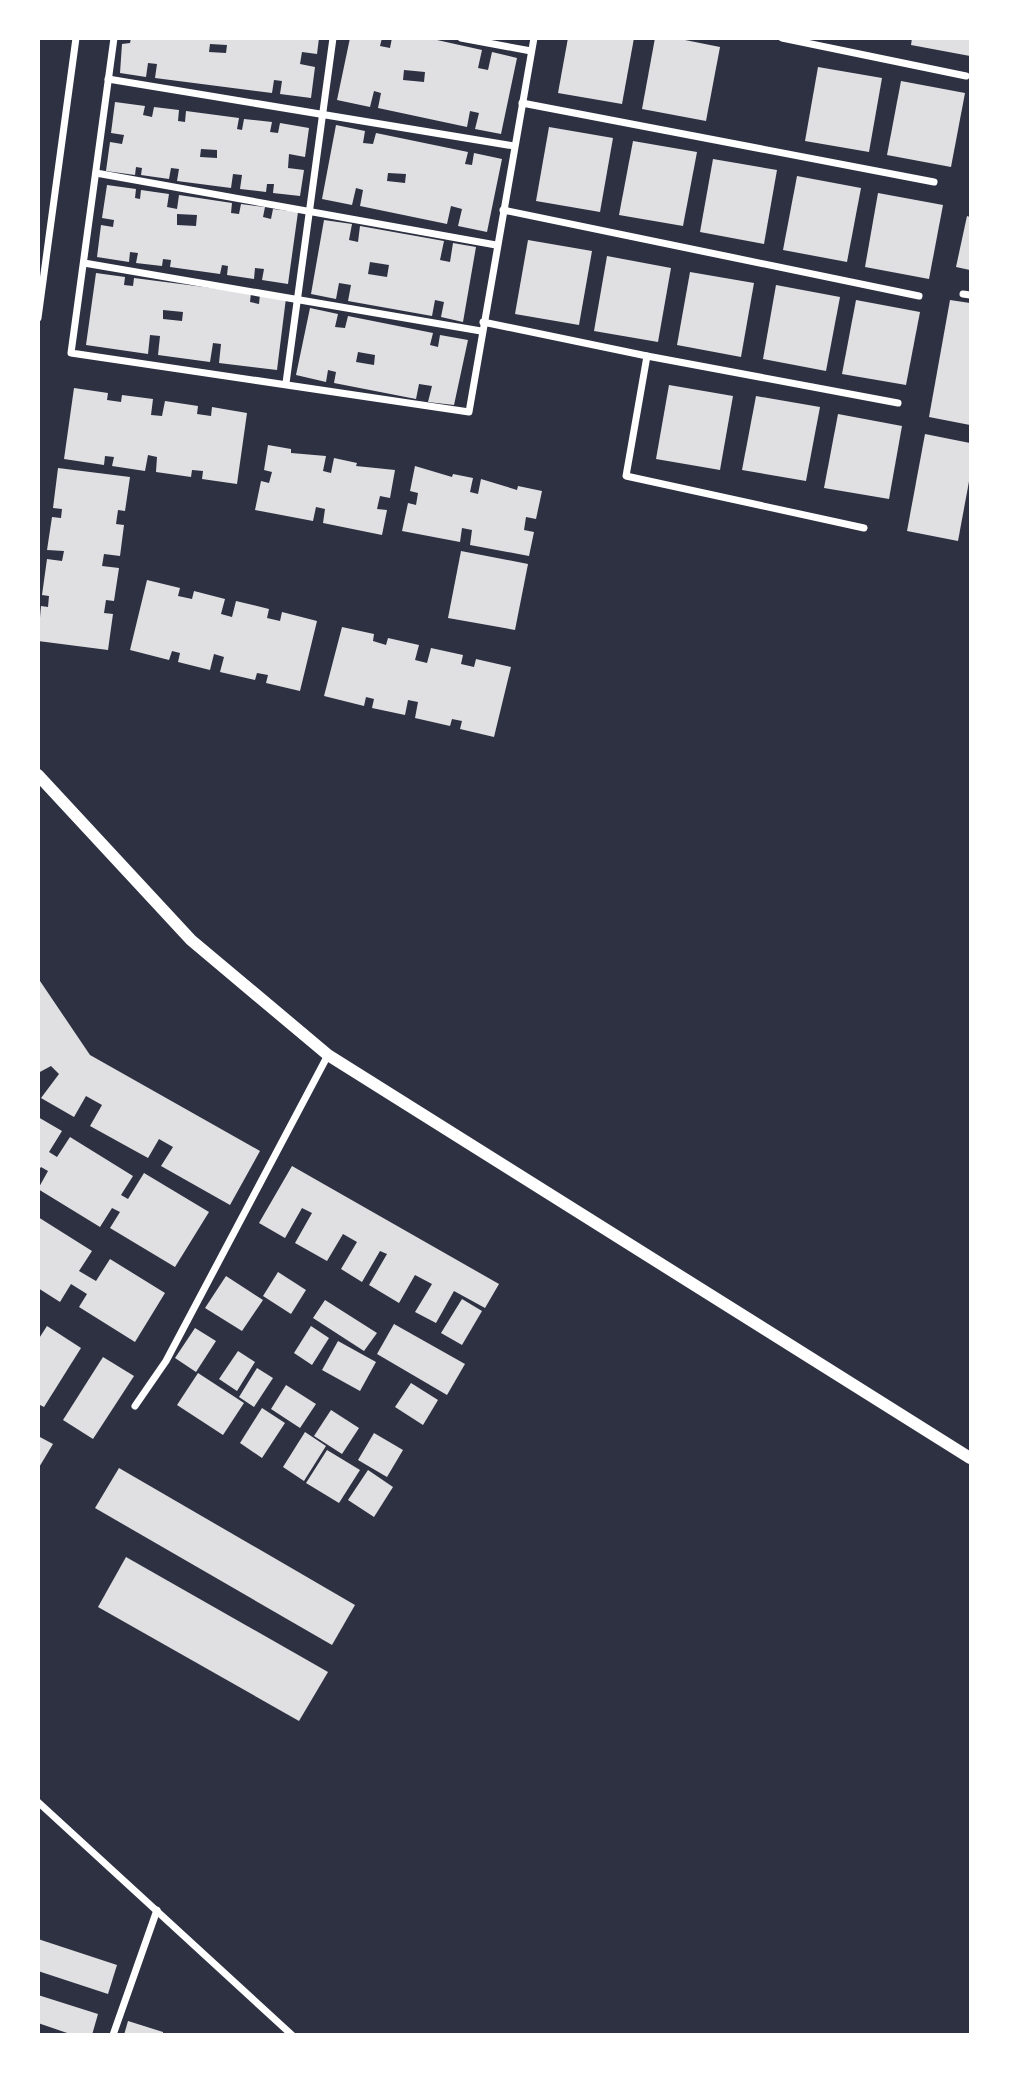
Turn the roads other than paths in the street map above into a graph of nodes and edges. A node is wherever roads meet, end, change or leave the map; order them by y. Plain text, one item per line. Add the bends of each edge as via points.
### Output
1 (76, 38) edge
2 (114, 38) edge
3 (333, 38) edge
4 (461, 38) edge
5 (534, 38) edge
6 (782, 38) edge
7 (531, 51) junction
8 (966, 76) dead end
9 (108, 79) junction
10 (522, 103) junction
11 (322, 114) junction
12 (514, 146) junction
13 (96, 173) junction
14 (934, 182) dead end
15 (503, 210) junction
16 (309, 212) junction
17 (496, 245) junction
18 (83, 263) junction
19 (919, 296) dead end
20 (297, 300) junction
21 (38, 318) edge
22 (482, 326) junction
23 (647, 356) junction
24 (286, 383) junction
25 (898, 403) dead end
26 (864, 528) dead end
27 (38, 775) edge
28 (328, 1055) junction
29 (135, 1406) dead end
30 (971, 1458) edge
31 (38, 1802) edge
32 (157, 1910) junction
33 (113, 2035) edge
34 (292, 2035) edge

1 - 21 street
2 - 9 street
3 - 11 street
4 - 7 street
5 - 7 street
6 - 8 street
7 - 10 street
9 - 11 street
9 - 13 street
10 - 12 street
10 - 14 street
11 - 12 street
11 - 16 street
12 - 15 street
13 - 16 street
13 - 18 street
15 - 17 street
15 - 19 street
16 - 17 street
16 - 20 street
17 - 22 street
18 - 20 street
18 - 24 street via 71,353
20 - 22 street
20 - 24 street
22 - 23 street
22 - 24 street via 469,412
23 - 25 street
23 - 26 street via 626,476
27 - 28 street via 191,940
28 - 29 street via 166,1360
28 - 30 street
31 - 32 street
32 - 33 street
32 - 34 street

